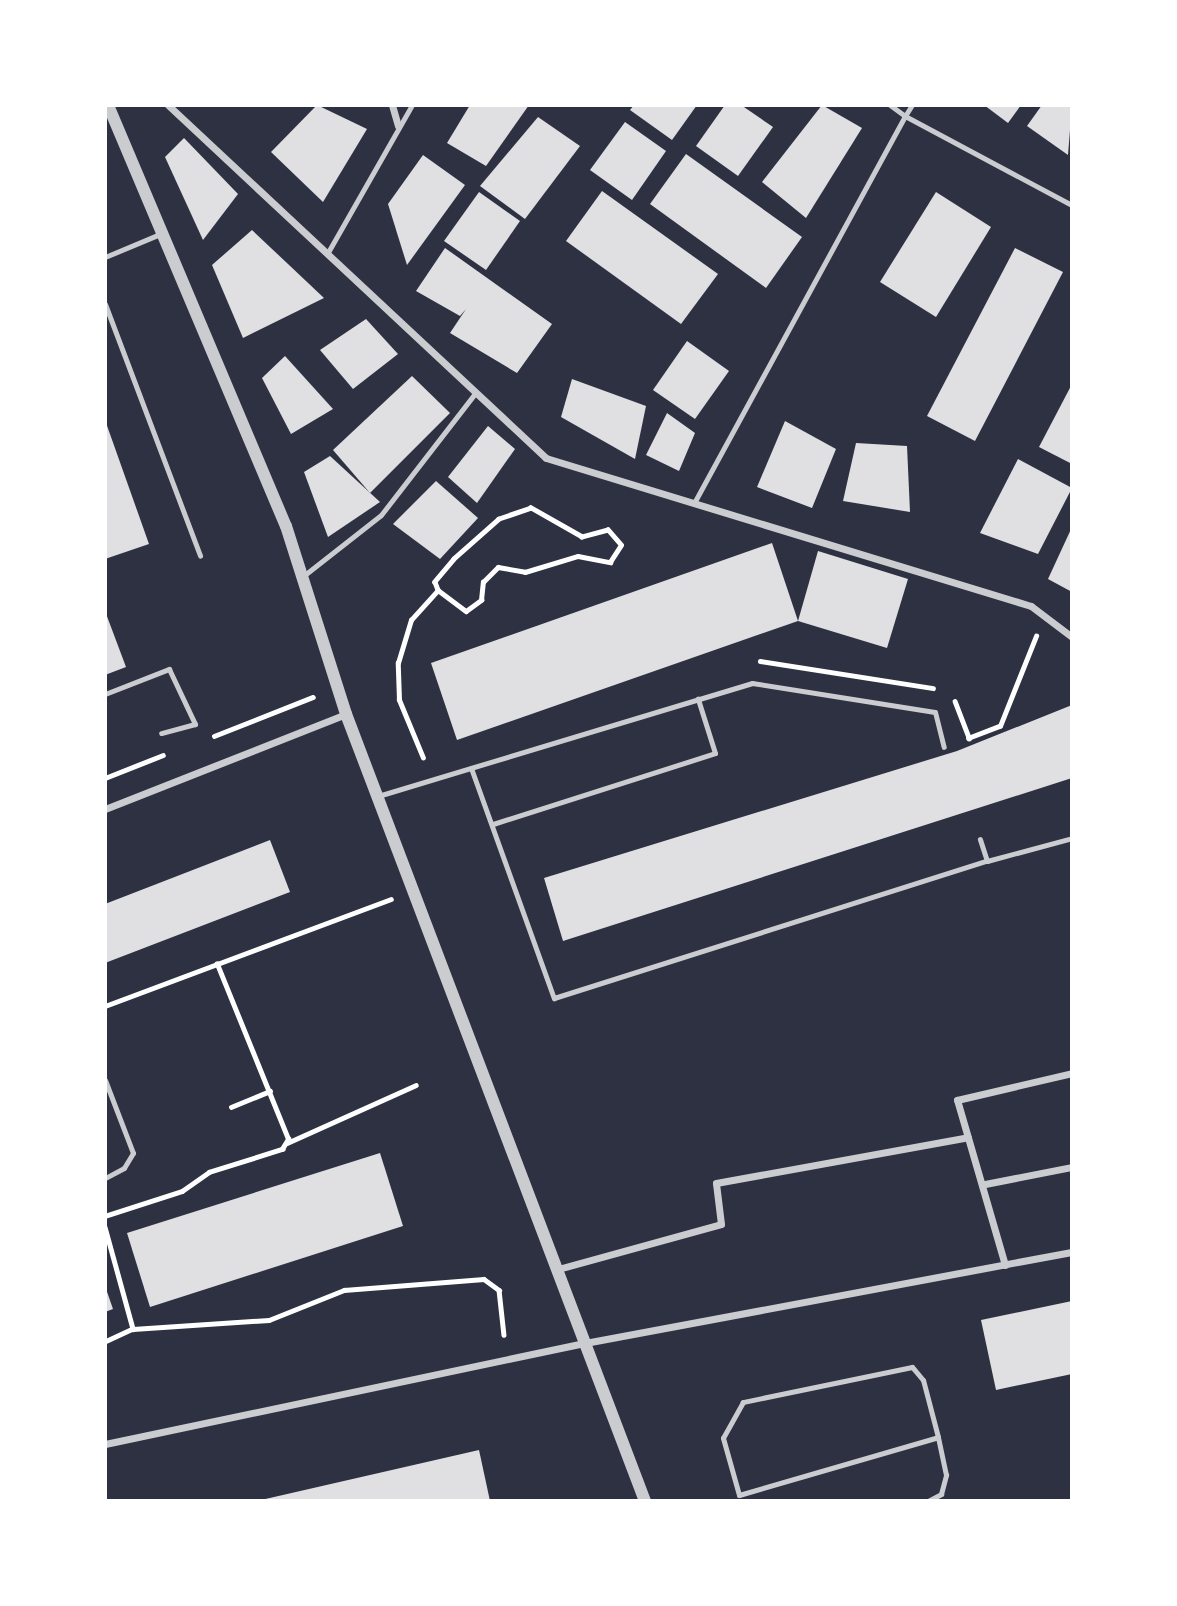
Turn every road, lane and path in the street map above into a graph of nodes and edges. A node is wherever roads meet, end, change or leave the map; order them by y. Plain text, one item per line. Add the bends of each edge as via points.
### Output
1 (108, 105) edge
2 (168, 105) edge
3 (392, 105) edge
4 (412, 105) edge
5 (890, 105) edge
6 (912, 105) edge
7 (905, 116) junction
8 (398, 127) junction
9 (1072, 205) edge
10 (164, 233) junction
11 (327, 254) junction
12 (105, 257) edge
13 (105, 304) edge
14 (476, 392) junction
15 (694, 503) junction
16 (200, 556) dead end
17 (302, 577) junction
18 (438, 590) junction
19 (1043, 615) junction
20 (1072, 637) edge
21 (756, 662) dead end
22 (105, 694) edge
23 (698, 699) junction
24 (346, 714) junction
25 (161, 733) dead end
26 (969, 738) junction
27 (944, 747) joint
28 (436, 754) dead end
29 (423, 758) junction
30 (413, 762) dead end
31 (471, 768) junction
32 (378, 796) junction
33 (105, 808) edge
34 (493, 824) junction
35 (1072, 838) edge
36 (980, 839) dead end
37 (987, 861) junction
38 (415, 890) junction
39 (217, 964) junction
40 (105, 1006) edge
41 (1072, 1073) edge
42 (105, 1080) edge
43 (416, 1085) dead end
44 (270, 1091) junction
45 (231, 1107) dead end
46 (968, 1137) junction
47 (286, 1143) junction
48 (1072, 1167) edge
49 (105, 1178) edge
50 (985, 1184) junction
51 (105, 1216) edge
52 (105, 1227) edge
53 (1072, 1252) edge
54 (1004, 1265) junction
55 (558, 1269) junction
56 (133, 1329) junction
57 (495, 1337) dead end
58 (105, 1342) edge
59 (585, 1343) junction
60 (938, 1437) junction
61 (105, 1444) edge
62 (740, 1498) edge
63 (645, 1501) edge
64 (928, 1501) edge

1 - 10 street
2 - 11 street
3 - 8 street
4 - 8 lane
5 - 7 lane
6 - 7 lane
7 - 9 lane
7 - 15 lane
8 - 11 lane
10 - 12 lane
10 - 17 street
11 - 14 street
13 - 16 lane
14 - 15 street via 546,458
14 - 17 lane via 381,515
15 - 19 street via 1031,606
17 - 24 street
18 - 18 path via 435,582 454,559 499,519 531,508 582,537 608,530 621,545 610,562 578,556 525,572 498,567 483,582 481,600 466,611
18 - 29 path via 411,620 398,663 398,700
19 - 20 street
19 - 26 path via 1000,726
21 - 26 path via 769,658 922,682 962,705
22 - 25 lane via 169,669 195,724
23 - 27 lane via 752,682 934,712
23 - 31 lane
23 - 34 lane via 715,752
24 - 32 street
24 - 33 street
26 - 27 path
28 - 29 path
29 - 30 path
31 - 32 lane
31 - 34 lane
32 - 38 street
34 - 37 lane via 554,998
35 - 37 lane
36 - 37 lane
38 - 39 path
38 - 55 street
39 - 40 path
39 - 44 path
41 - 46 street via 957,1100
42 - 49 lane via 134,1153 124,1168
43 - 47 path
44 - 45 path
44 - 47 path
46 - 50 street
46 - 55 street via 716,1183 721,1224
47 - 51 path via 209,1172 182,1191
48 - 50 street
50 - 54 street
52 - 56 path
53 - 54 street
54 - 59 street
55 - 59 street
56 - 57 path via 269,1320 344,1290 484,1279 499,1290 508,1334
56 - 58 path
59 - 61 street
59 - 63 street
60 - 62 lane
60 - 62 lane via 923,1380 912,1367 743,1402 723,1438
60 - 64 lane via 946,1475 941,1494

